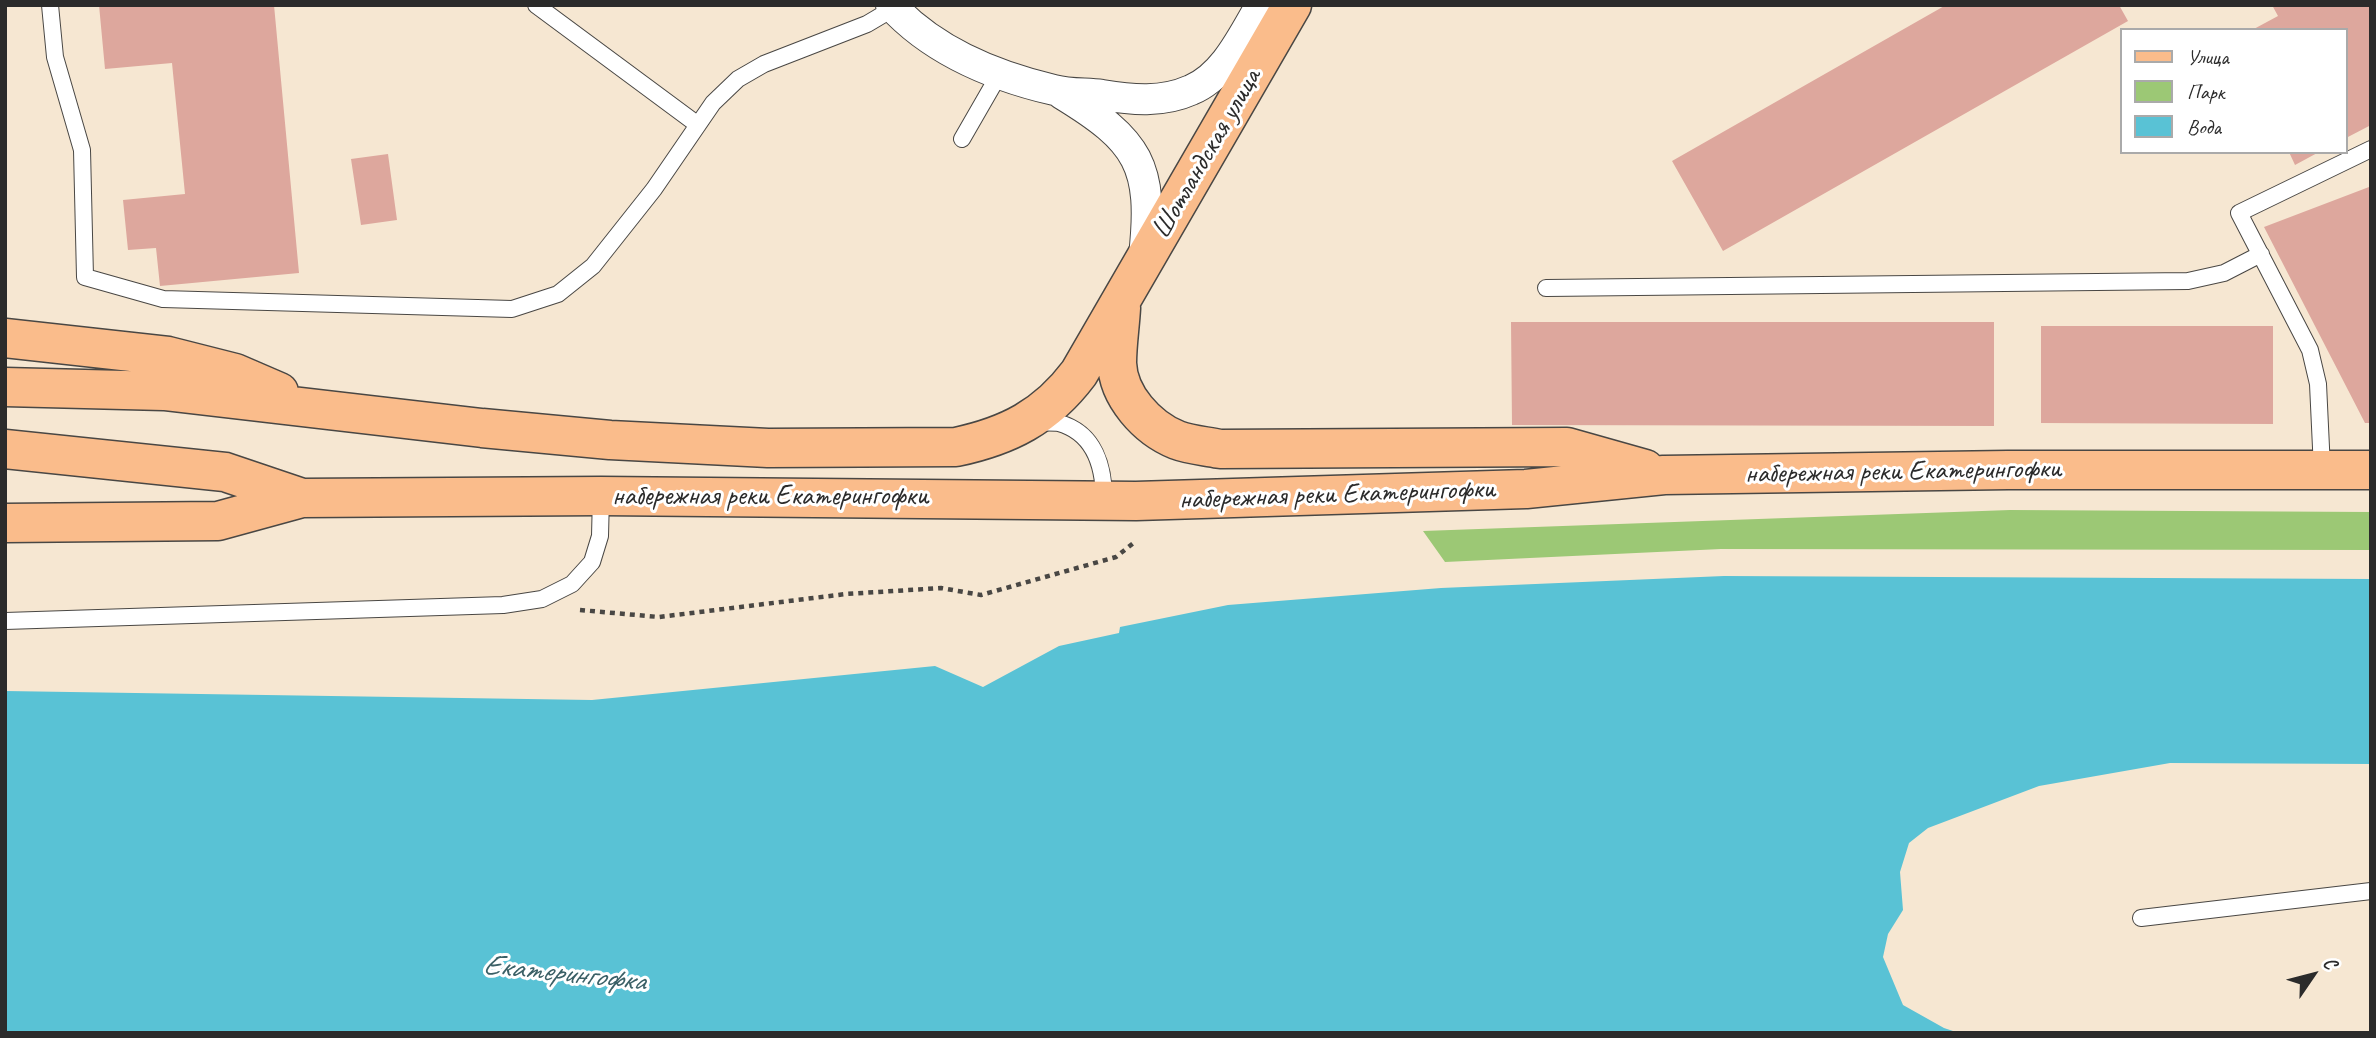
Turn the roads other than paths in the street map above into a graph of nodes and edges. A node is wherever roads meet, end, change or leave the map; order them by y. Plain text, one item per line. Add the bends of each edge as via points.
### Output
1 (50, 5) edge
2 (536, 5) edge
3 (1261, 5) edge
4 (1292, 5) edge
5 (892, 7) edge
6 (1000, 73) junction
7 (1056, 91) junction
8 (698, 125) junction
9 (962, 139) dead end
10 (2371, 149) edge
11 (2261, 254) junction
12 (1143, 266) junction
13 (1546, 288) dead end
14 (1122, 302) junction
15 (5, 338) edge
16 (5, 387) edge
17 (320, 409) junction
18 (1027, 422) junction
19 (5, 449) edge
20 (2322, 469) junction
21 (2371, 470) edge
22 (1664, 475) junction
23 (601, 496) junction
24 (302, 498) junction
25 (1104, 500) junction
26 (5, 523) edge
27 (5, 621) edge
28 (2371, 891) edge
29 (2141, 918) dead end

1 - 8 lane via 55,57 82,150 85,277 163,299 512,309 558,293 593,267
2 - 8 lane
3 - 7 street via 1213,77 1191,90 1149,101
4 - 12 main road, Шотландская улица
5 - 6 street via 951,53
5 - 8 lane via 867,24 747,74 713,103
6 - 7 street
6 - 9 lane
7 - 12 street via 1097,116 1127,142 1141,167 1149,214
10 - 11 lane via 2239,213
11 - 13 lane via 2224,273 2188,281
11 - 20 lane via 2310,350 2318,384
12 - 14 main road, Шотландская улица
14 - 18 main road, Шотландская улица via 1063,395
14 - 22 main road via 1117,364 1121,383 1149,424 1177,440 1220,449 1567,447
15 - 17 main road via 168,356 235,373
16 - 17 main road, Шотландская улица via 164,391
17 - 18 main road, Шотландская улица via 597,439 768,448 956,447 1002,435
18 - 25 lane via 1059,423 1080,435 1097,453
19 - 24 main road via 225,472
20 - 21 main road, набережная реки Екатерингофки
20 - 22 main road, набережная реки Екатерингофки
22 - 25 main road, набережная реки Екатерингофки via 1525,489
23 - 24 main road, набережная реки Екатерингофки
23 - 25 main road, набережная реки Екатерингофки
23 - 27 lane via 600,536 592,562 572,584 542,599 503,605
24 - 26 main road via 218,521
28 - 29 lane

